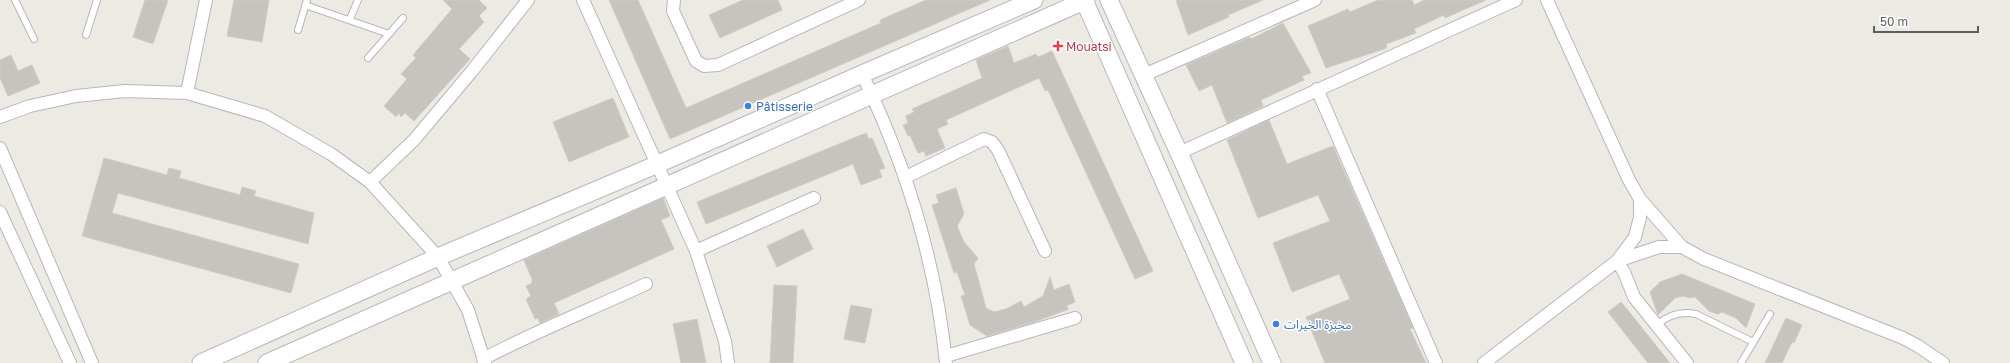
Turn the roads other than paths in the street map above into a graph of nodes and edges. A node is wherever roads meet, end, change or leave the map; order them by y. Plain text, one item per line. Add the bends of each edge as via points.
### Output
1 (15, 0) edge
2 (97, 0) edge
3 (206, 0) edge
4 (358, 0) edge
5 (527, 0) edge
6 (583, 0) edge
7 (674, 0) edge
8 (1034, 0) edge
9 (1084, 0) edge
10 (1109, 0) edge
11 (1315, 0) edge
12 (1516, 0) edge
13 (1547, 0) edge
14 (855, 1) edge
15 (306, 2) edge
16 (402, 18) dead end
17 (350, 20) junction
18 (298, 30) dead end
19 (389, 34) junction
20 (86, 35) dead end
21 (34, 39) dead end
22 (368, 58) dead end
23 (862, 74) junction
24 (1144, 75) junction
25 (1317, 89) junction
26 (186, 93) junction
27 (872, 95) junction
28 (0, 117) edge
29 (0, 148) edge
30 (1179, 153) junction
31 (658, 164) junction
32 (906, 177) junction
33 (370, 182) junction
34 (667, 185) junction
35 (814, 198) dead end
36 (1640, 199) junction
37 (0, 212) edge
38 (1682, 247) junction
39 (696, 250) junction
40 (1045, 251) dead end
41 (438, 256) junction
42 (1617, 261) junction
43 (453, 281) junction
44 (646, 284) dead end
45 (1770, 314) dead end
46 (1075, 318) dead end
47 (1657, 325) junction
48 (1753, 342) junction
49 (946, 360) edge
50 (484, 361) edge
51 (70, 363) edge
52 (92, 363) edge
53 (201, 363) edge
54 (267, 363) edge
55 (728, 363) edge
56 (1244, 363) edge
57 (1272, 363) edge
58 (1436, 363) edge
59 (1484, 363) edge
60 (1686, 363) edge
61 (1742, 363) edge
62 (1943, 363) edge

1 - 21 lane
2 - 20 lane
3 - 26 street
4 - 17 lane
5 - 33 street via 472,72 414,140
6 - 31 street
7 - 14 street via 673,11 694,56 700,64 709,67
8 - 23 main road
9 - 27 main road
9 - 56 main road
10 - 24 main road
11 - 24 street
12 - 25 street
13 - 36 street
15 - 17 lane
15 - 18 lane
16 - 19 lane
17 - 19 lane
19 - 22 lane
23 - 27 street
23 - 31 main road
24 - 30 main road
25 - 30 street
25 - 58 street
26 - 28 street via 125,91 76,96 30,106
26 - 33 street via 265,116 331,154
27 - 32 street
27 - 34 main road
29 - 52 street
30 - 57 main road
31 - 34 street
31 - 41 main road
32 - 40 street via 984,139 989,140 998,150
32 - 49 street via 929,259
33 - 41 street
34 - 39 street
34 - 43 main road
35 - 39 street
36 - 38 street
36 - 42 street via 1640,216 1634,237
37 - 51 street
38 - 42 street via 1659,247
38 - 62 street via 1704,259 1903,338
39 - 55 street via 725,341
41 - 43 street
41 - 53 main road
42 - 47 street via 1634,296
42 - 59 street
43 - 50 street via 468,310
43 - 54 main road
44 - 50 street via 516,341
45 - 48 lane
46 - 49 street
47 - 48 lane via 1673,314 1688,312
47 - 60 street
48 - 61 lane

